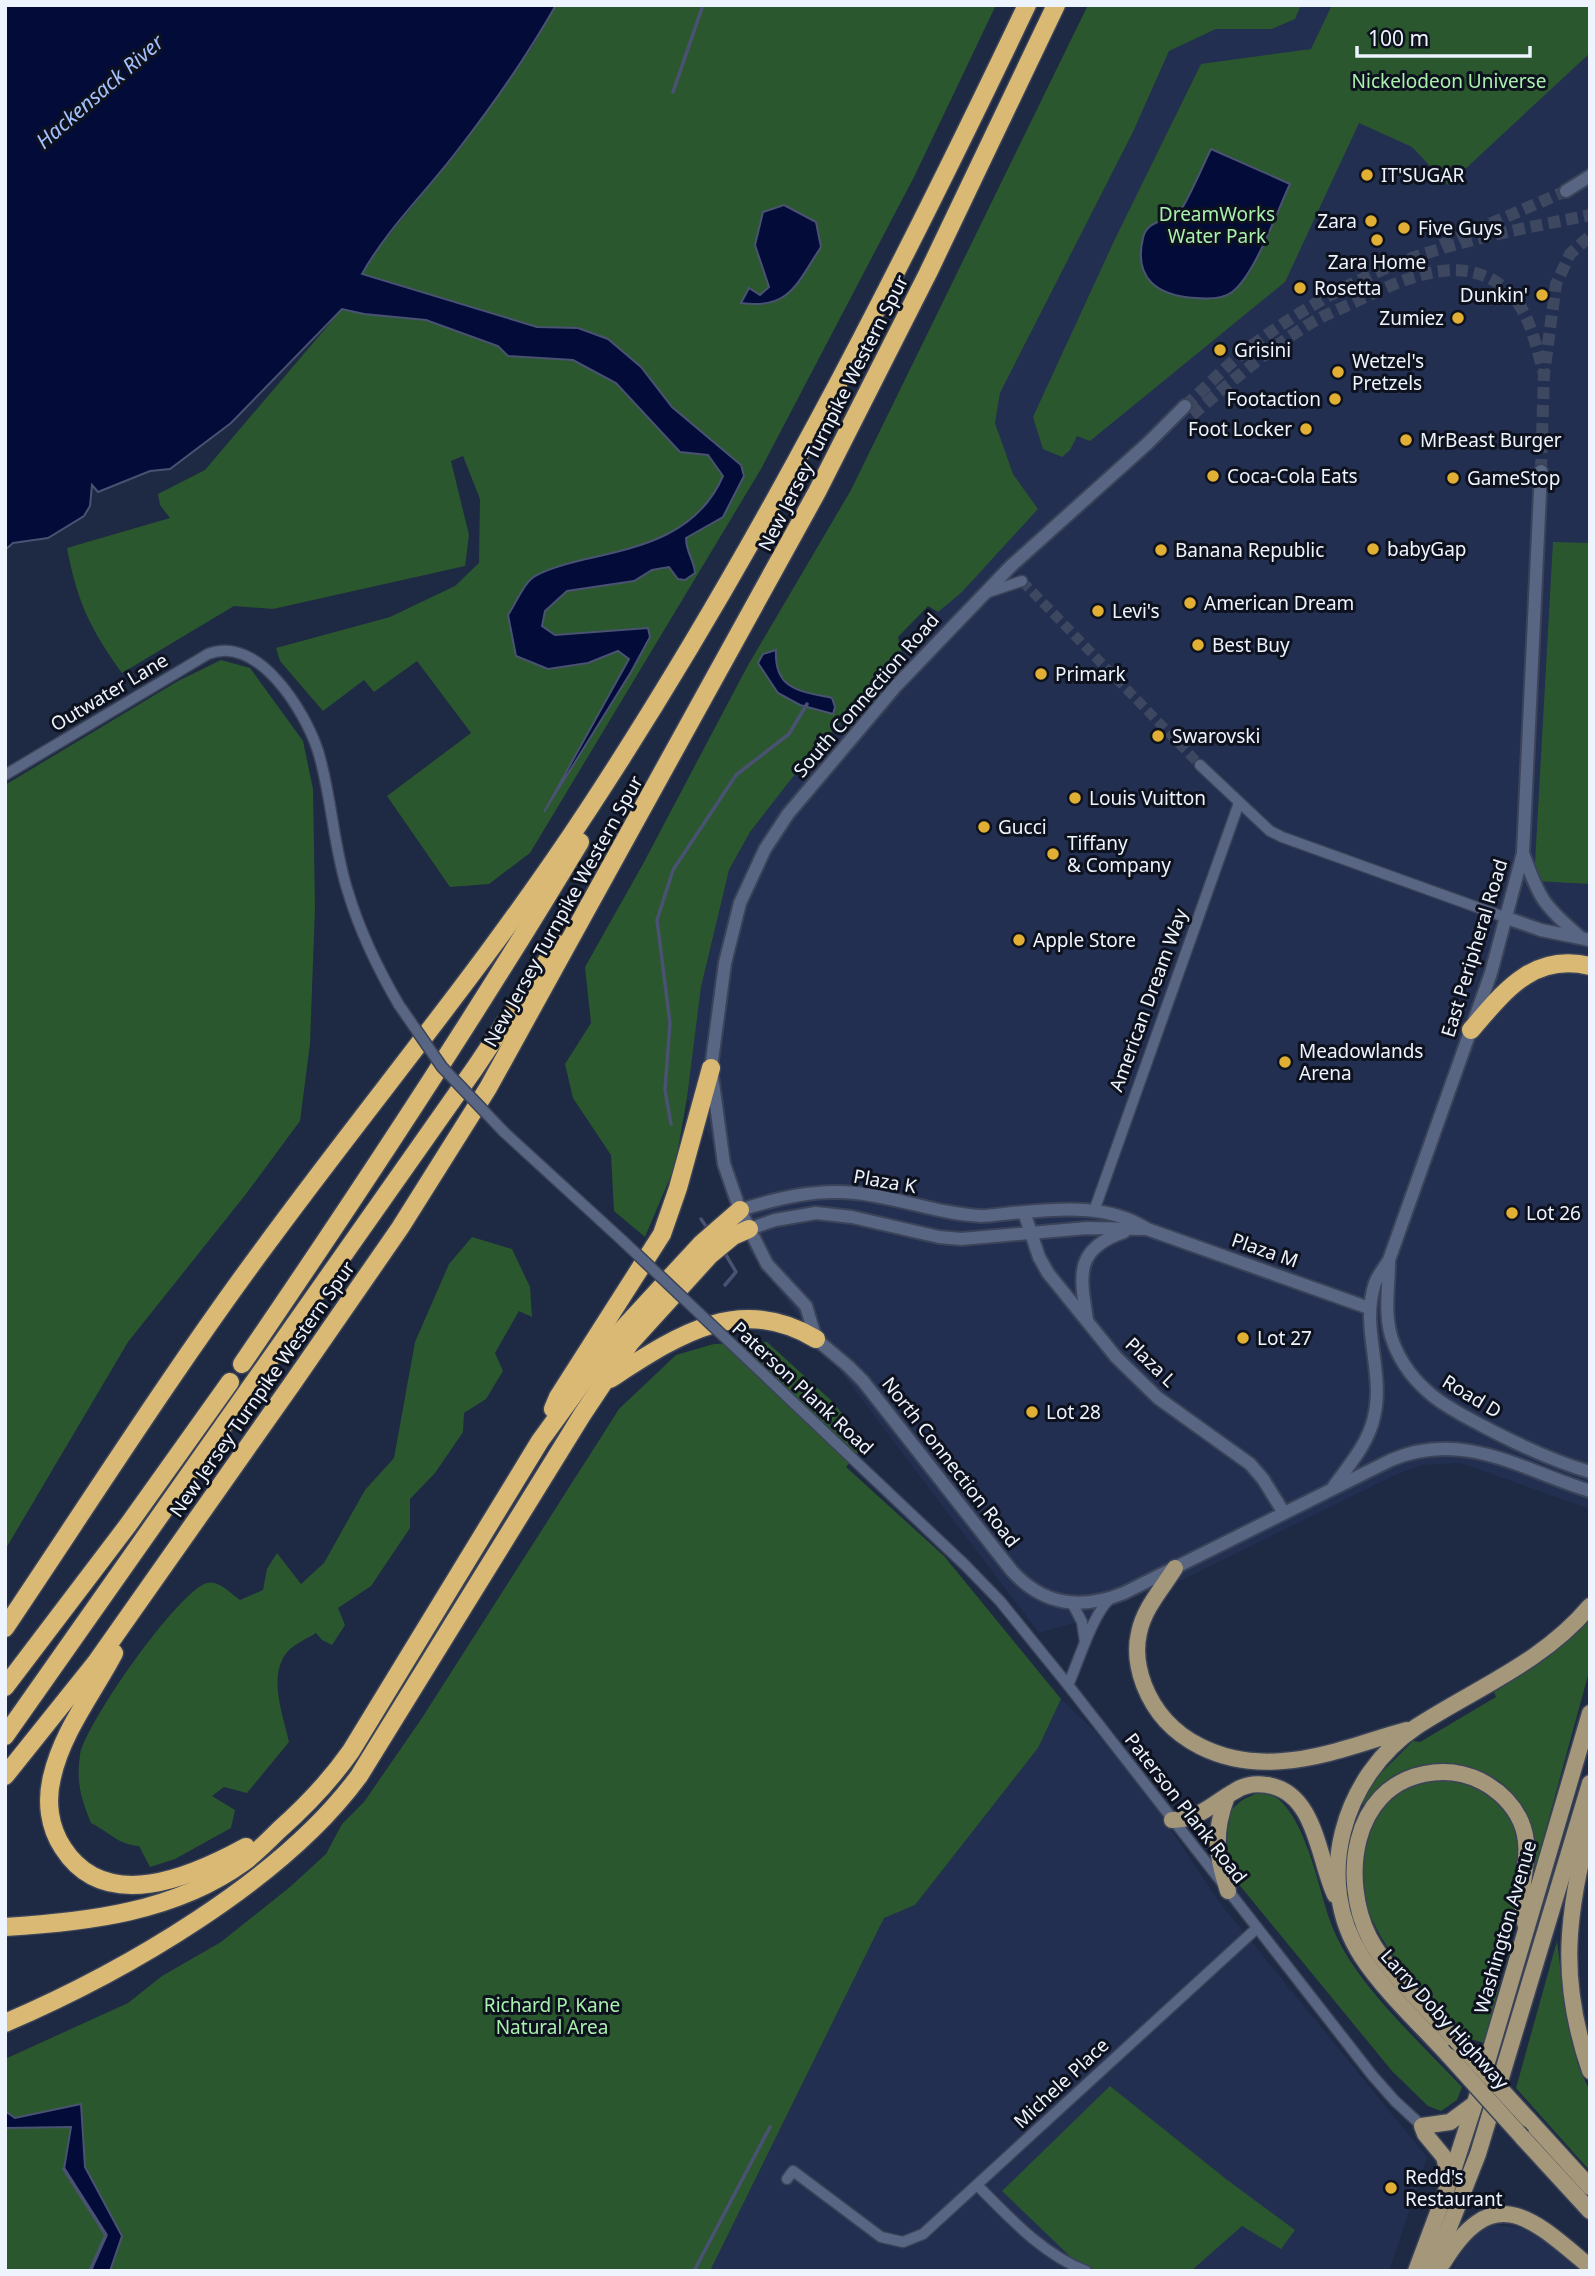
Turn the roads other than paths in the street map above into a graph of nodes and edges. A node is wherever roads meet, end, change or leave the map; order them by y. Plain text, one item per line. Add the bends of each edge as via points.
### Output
1 (1027, 5) edge
2 (1055, 5) edge
3 (1590, 176) edge
4 (1566, 191) tunnel mouth
5 (1189, 411) tunnel mouth
6 (1541, 471) tunnel mouth
7 (1022, 581) dead end
8 (983, 594) junction
9 (234, 650) joint
10 (1200, 765) tunnel mouth
11 (5, 775) edge
12 (607, 781) junction
13 (1240, 803) junction
14 (1523, 853) junction
15 (603, 883) junction
16 (1507, 918) junction
17 (1584, 938) edge
18 (1590, 966) edge
19 (1471, 1030) junction
20 (711, 1068) junction
21 (740, 1210) junction
22 (1094, 1211) junction
23 (1024, 1212) junction
24 (749, 1229) junction
25 (1147, 1229) junction
26 (1130, 1230) junction
27 (726, 1232) junction
28 (1031, 1232) junction
29 (706, 1250) junction
30 (1389, 1260) junction
31 (1369, 1307) junction
32 (1087, 1321) junction
33 (816, 1339) junction
34 (242, 1364) dead end
35 (230, 1382) dead end
36 (601, 1385) junction
37 (540, 1441) junction
38 (1590, 1472) edge
39 (1332, 1490) junction
40 (1590, 1492) edge
41 (1284, 1513) junction
42 (1175, 1568) junction
43 (141, 1599) junction
44 (1110, 1599) junction
45 (1072, 1603) junction
46 (1590, 1606) edge
47 (5, 1628) edge
48 (1085, 1642) junction
49 (1068, 1685) junction
50 (5, 1688) edge
51 (1590, 1713) edge
52 (1416, 1727) junction
53 (5, 1736) edge
54 (5, 1776) edge
55 (1590, 1783) edge
56 (1227, 1796) junction
57 (1172, 1820) junction
58 (1590, 1823) edge
59 (286, 1825) junction
60 (1228, 1891) junction
61 (1342, 1910) junction
62 (5, 1927) edge
63 (1257, 1928) junction
64 (1526, 1929) junction
65 (5, 2023) edge
66 (1590, 2071) edge
67 (1475, 2103) junction
68 (1422, 2126) junction
69 (787, 2179) dead end
70 (1450, 2180) junction
71 (977, 2185) junction
72 (1590, 2187) edge
73 (1590, 2211) edge
74 (1590, 2267) edge
75 (1086, 2271) edge
76 (1416, 2271) edge
77 (1432, 2271) edge
78 (1438, 2271) edge

1 - 12 highway, New Jersey Turnpike Western Spur via 901,264 784,486
2 - 15 highway, New Jersey Turnpike Western Spur via 823,482
3 - 4 street
5 - 8 street, South Connection Road via 1173,420
6 - 14 street, East Peripheral Road
7 - 8 street
8 - 20 street, South Connection Road via 869,717 788,814 765,849 729,938
9 - 11 street, Outwater Lane via 201,657
9 - 49 street, Paterson Plank Road, bridge via 255,659 274,678 313,738 348,892 379,968 442,1067 503,1132 988,1589
10 - 13 street
12 - 34 highway via 590,825 508,962
12 - 47 highway, New Jersey Turnpike Western Spur via 454,1001 253,1263
13 - 16 street via 1270,831 1288,840
13 - 22 street, American Dream Way
14 - 16 street, East Peripheral Road
14 - 17 street via 1547,908
15 - 43 highway, New Jersey Turnpike Western Spur via 493,1080 425,1189
15 - 53 highway
16 - 17 street
16 - 19 street, East Peripheral Road
18 - 19 highway via 1553,964 1525,975
19 - 30 street, East Peripheral Road
20 - 21 street via 721,1150
20 - 37 highway via 662,1234 558,1397
21 - 23 street, Plaza K via 796,1195 834,1192 980,1216
21 - 24 street
21 - 27 highway
22 - 23 street, Plaza M
22 - 25 street, Plaza M via 1134,1220
23 - 28 street, Plaza L
24 - 27 highway
24 - 28 street via 816,1213 961,1239
24 - 33 street via 767,1264 806,1306
25 - 26 street, Plaza M
25 - 31 street, Plaza M
26 - 28 street, Plaza M
26 - 32 street via 1106,1238 1085,1260 1081,1280
27 - 29 highway
28 - 32 street, Plaza L via 1048,1273
29 - 36 highway
29 - 37 highway via 600,1354
30 - 31 street, East Peripheral Road via 1376,1281
30 - 38 street, Road D via 1391,1336 1419,1383 1448,1407 1501,1436
31 - 39 street, East Peripheral Road via 1377,1380 1375,1416 1361,1450
32 - 41 street, Plaza L via 1158,1398 1257,1472
33 - 36 highway via 771,1321 712,1324 667,1342
33 - 45 street, North Connection Road via 863,1381 1019,1580 1043,1595
35 - 50 highway
36 - 65 highway via 359,1776 333,1808 276,1860 193,1922 81,1989
37 - 59 highway via 351,1751
39 - 40 street via 1405,1454 1443,1448 1487,1454
39 - 41 street, North Connection Road
41 - 42 street, North Connection Road
42 - 44 street, North Connection Road
42 - 52 main road via 1143,1619 1138,1660 1157,1711 1194,1744 1234,1758 1283,1761 1333,1752
43 - 54 highway, New Jersey Turnpike Western Spur
43 - 59 highway via 55,1765 49,1806 61,1845 92,1875 115,1883 144,1885 204,1869
44 - 45 street, North Connection Road
44 - 48 street
45 - 48 street
46 - 52 main road, Larry Doby Highway via 1538,1655
48 - 49 street
49 - 57 street, Paterson Plank Road
51 - 64 main road, Washington Avenue
52 - 61 main road, Larry Doby Highway via 1373,1766 1352,1802 1338,1861
55 - 77 main road, Washington Avenue via 1481,2144
56 - 57 main road via 1197,1816
56 - 60 main road via 1216,1845
56 - 61 main road via 1240,1788 1265,1784 1294,1799 1311,1824
57 - 60 street, Paterson Plank Road
58 - 66 main road via 1572,1899 1568,1962 1573,2011
59 - 62 highway via 244,1861 172,1898 97,1919
60 - 63 street, Paterson Plank Road
61 - 73 main road, Larry Doby Highway, bridge via 1352,1940 1368,1966
63 - 68 street, Paterson Plank Road via 1384,2089
63 - 71 street, Michele Place
64 - 67 main road, Washington Avenue
64 - 72 main road, bridge via 1522,1897 1525,1838 1516,1814 1499,1793 1476,1779 1442,1772 1404,1781 1376,1803 1363,1826 1355,1866 1356,1895 1375,1947
67 - 68 main road via 1450,2122
67 - 70 main road, Washington Avenue
68 - 70 main road via 1444,2157
69 - 71 street, Michele Place via 793,2171 881,2238 903,2242 923,2234
70 - 76 main road, Washington Avenue
71 - 75 street via 1032,2238
74 - 78 main road via 1538,2224 1511,2214 1486,2219 1465,2232

